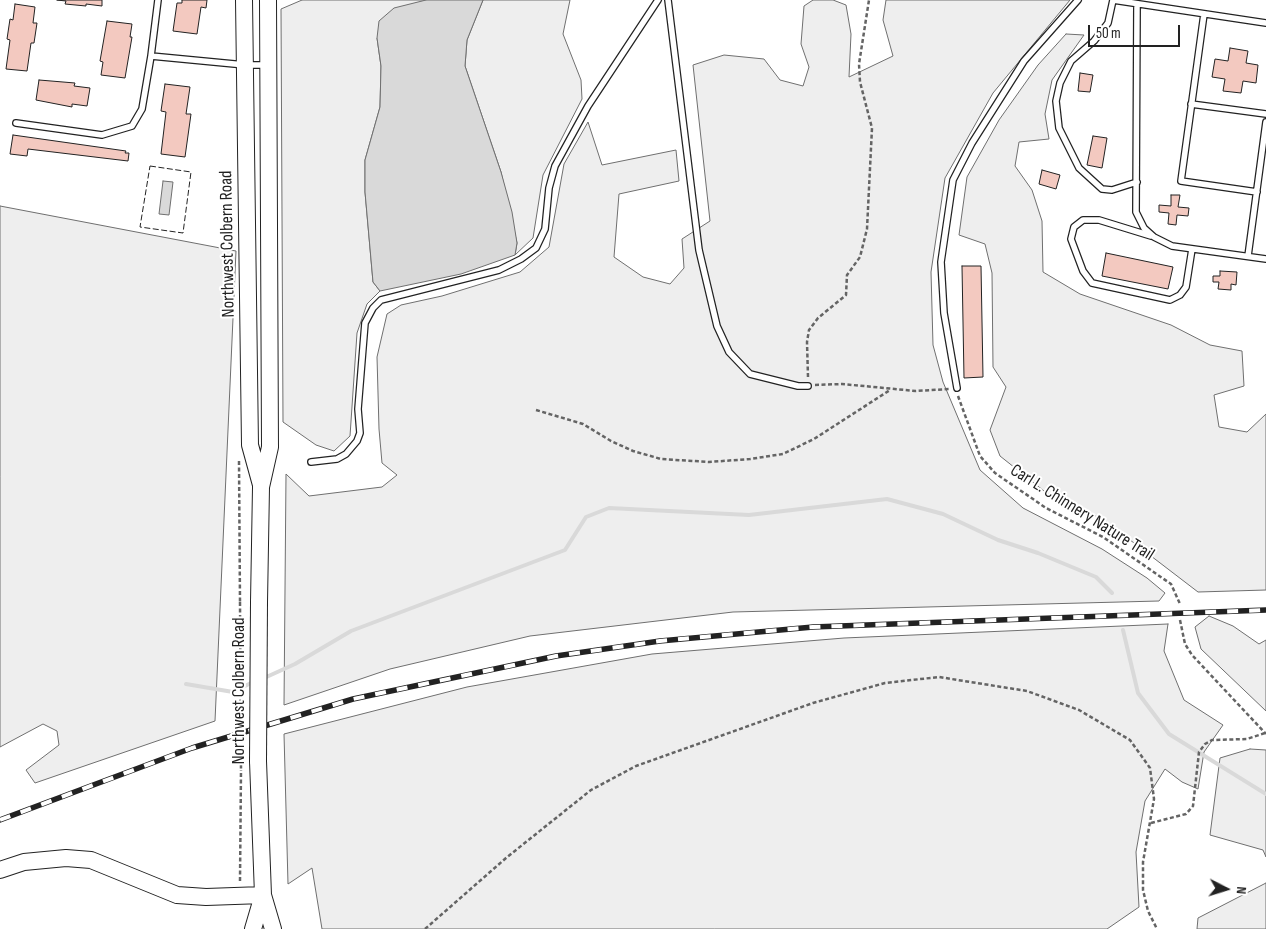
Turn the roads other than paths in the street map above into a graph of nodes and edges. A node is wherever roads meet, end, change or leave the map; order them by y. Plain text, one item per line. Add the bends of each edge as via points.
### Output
1 (158, 0) edge
2 (244, 0) edge
3 (268, 0) edge
4 (658, 0) edge
5 (668, 0) edge
6 (1078, 0) edge
7 (1113, 0) edge
8 (1137, 4) junction
9 (1204, 14) junction
10 (1266, 23) edge
11 (151, 56) junction
12 (245, 65) junction
13 (269, 65) junction
14 (1191, 104) junction
15 (1266, 114) edge
16 (16, 122) dead end
17 (1266, 122) edge
18 (1137, 182) junction
19 (1257, 192) junction
20 (1154, 237) junction
21 (1192, 249) junction
22 (1248, 256) junction
23 (1266, 259) edge
24 (808, 386) road end
25 (957, 388) road end
26 (311, 462) dead end
27 (261, 487) junction
28 (0, 870) edge
29 (263, 895) junction
30 (253, 929) edge
31 (273, 929) edge

1 - 11 lane
2 - 12 main road, Northwest Colbern Road
3 - 13 main road, Northwest Colbern Road
4 - 26 lane via 588,106 555,166 545,229 536,248 499,270 381,300 372,308 365,323 357,441 337,459
5 - 24 lane via 699,250 717,326 729,352 750,374
6 - 25 lane via 1024,61 976,136 954,180 941,262 944,314
7 - 8 lane
7 - 18 lane via 1108,23 1094,41 1071,61 1060,83 1056,101 1059,128 1079,168 1102,189 1112,190
8 - 9 lane
8 - 18 lane
9 - 10 lane
9 - 14 lane
11 - 12 lane
11 - 16 lane via 142,109 132,126 102,135
12 - 13 lane
12 - 27 main road, Northwest Colbern Road via 250,444
13 - 27 main road, Northwest Colbern Road via 270,447
14 - 15 lane
14 - 19 lane via 1181,181
17 - 19 lane
18 - 20 lane via 1136,212 1144,228
19 - 22 lane
20 - 21 lane via 1172,246
20 - 21 lane via 1099,220 1083,220 1074,226 1071,239 1083,271 1092,283 1170,300 1180,295 1186,286
21 - 22 lane
22 - 23 lane
27 - 29 main road, Northwest Colbern Road, bridge via 258,761
28 - 29 main road via 24,862 66,858 91,860 176,895
29 - 30 main road, Northwest Colbern Road
29 - 31 main road, Northwest Colbern Road

